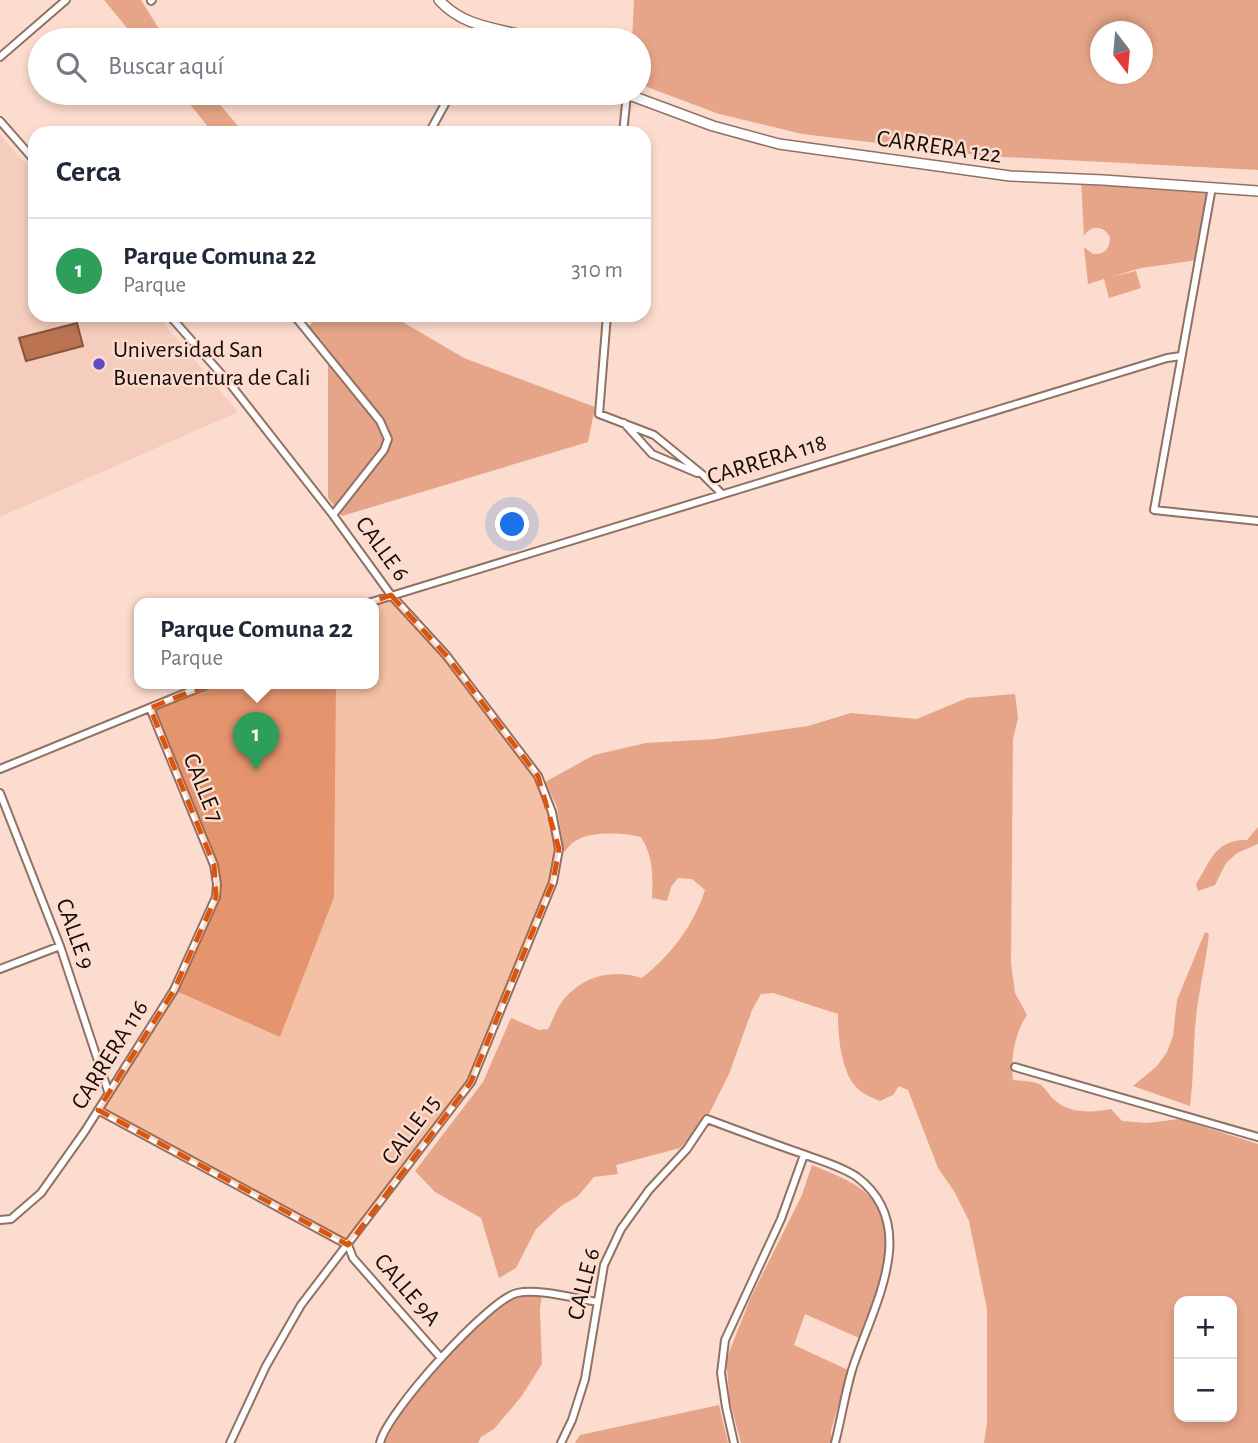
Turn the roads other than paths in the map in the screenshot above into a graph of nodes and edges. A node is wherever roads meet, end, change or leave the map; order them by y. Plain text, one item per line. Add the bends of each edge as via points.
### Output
1 (66, 0) edge
2 (439, 0) edge
3 (487, 27) joint
4 (34, 28) edge
5 (491, 28) edge
6 (28, 33) edge
7 (0, 57) edge
8 (651, 102) edge
9 (444, 105) edge
10 (625, 105) edge
11 (0, 121) edge
12 (433, 126) edge
13 (623, 126) edge
14 (28, 153) edge
15 (1212, 187) junction
16 (1258, 191) edge
17 (175, 322) edge
18 (300, 322) edge
19 (606, 322) edge
20 (1181, 356) junction
21 (623, 422) junction
22 (703, 475) junction
23 (722, 494) junction
24 (333, 514) junction
25 (1258, 522) edge
26 (391, 595) junction
27 (379, 599) edge
28 (196, 689) edge
29 (150, 708) junction
30 (0, 769) edge
31 (0, 793) edge
32 (552, 812) joint
33 (217, 884) joint
34 (60, 946) junction
35 (0, 969) edge
36 (1015, 1067) dead end
37 (108, 1091) junction
38 (98, 1110) junction
39 (1258, 1137) edge
40 (804, 1155) junction
41 (0, 1220) edge
42 (348, 1245) junction
43 (598, 1303) junction
44 (441, 1358) junction
45 (230, 1443) edge
46 (380, 1443) edge
47 (561, 1443) edge
48 (734, 1443) edge
49 (835, 1443) edge

1 - 4 street
2 - 3 street via 451,13
3 - 5 street
6 - 7 street
8 - 15 street, CARRERA 122 via 779,144 1010,176
9 - 12 street
10 - 13 street
11 - 14 street
15 - 16 street, CARRERA 122
15 - 20 street
17 - 24 street, CALLE 6
18 - 24 street via 375,415 388,439
19 - 21 street via 599,414
20 - 23 street, CARRERA 118
20 - 25 street via 1154,510
21 - 22 street via 654,435
21 - 22 street via 652,454
22 - 23 street
23 - 26 street, CARRERA 118
24 - 26 street, CALLE 6
26 - 27 street, CARRERA 118
26 - 32 street, CALLE 6 via 446,655 517,746 538,776
28 - 29 street
29 - 30 street
29 - 33 street, CALLE 7 via 214,865
31 - 34 street, CALLE 9
32 - 42 street, CALLE 15 via 559,849 553,882 471,1082
33 - 37 street, CARRERA 116 via 216,897 174,990
34 - 35 street
34 - 37 street, CALLE 9
36 - 39 street
37 - 38 street, CARRERA 116
38 - 41 street, CARRERA 116 via 41,1193 11,1219
38 - 42 street
40 - 43 street, CALLE 6 via 707,1119 621,1229 604,1265
40 - 48 street via 781,1219 725,1340 721,1373
40 - 49 street via 857,1177 874,1194 891,1242 889,1263 852,1372
42 - 44 street, CALLE 9A via 353,1258
42 - 45 street, CALLE 15 via 301,1305
43 - 44 street via 516,1293 502,1299
43 - 47 street, CALLE 6 via 584,1379
44 - 46 street via 389,1420

